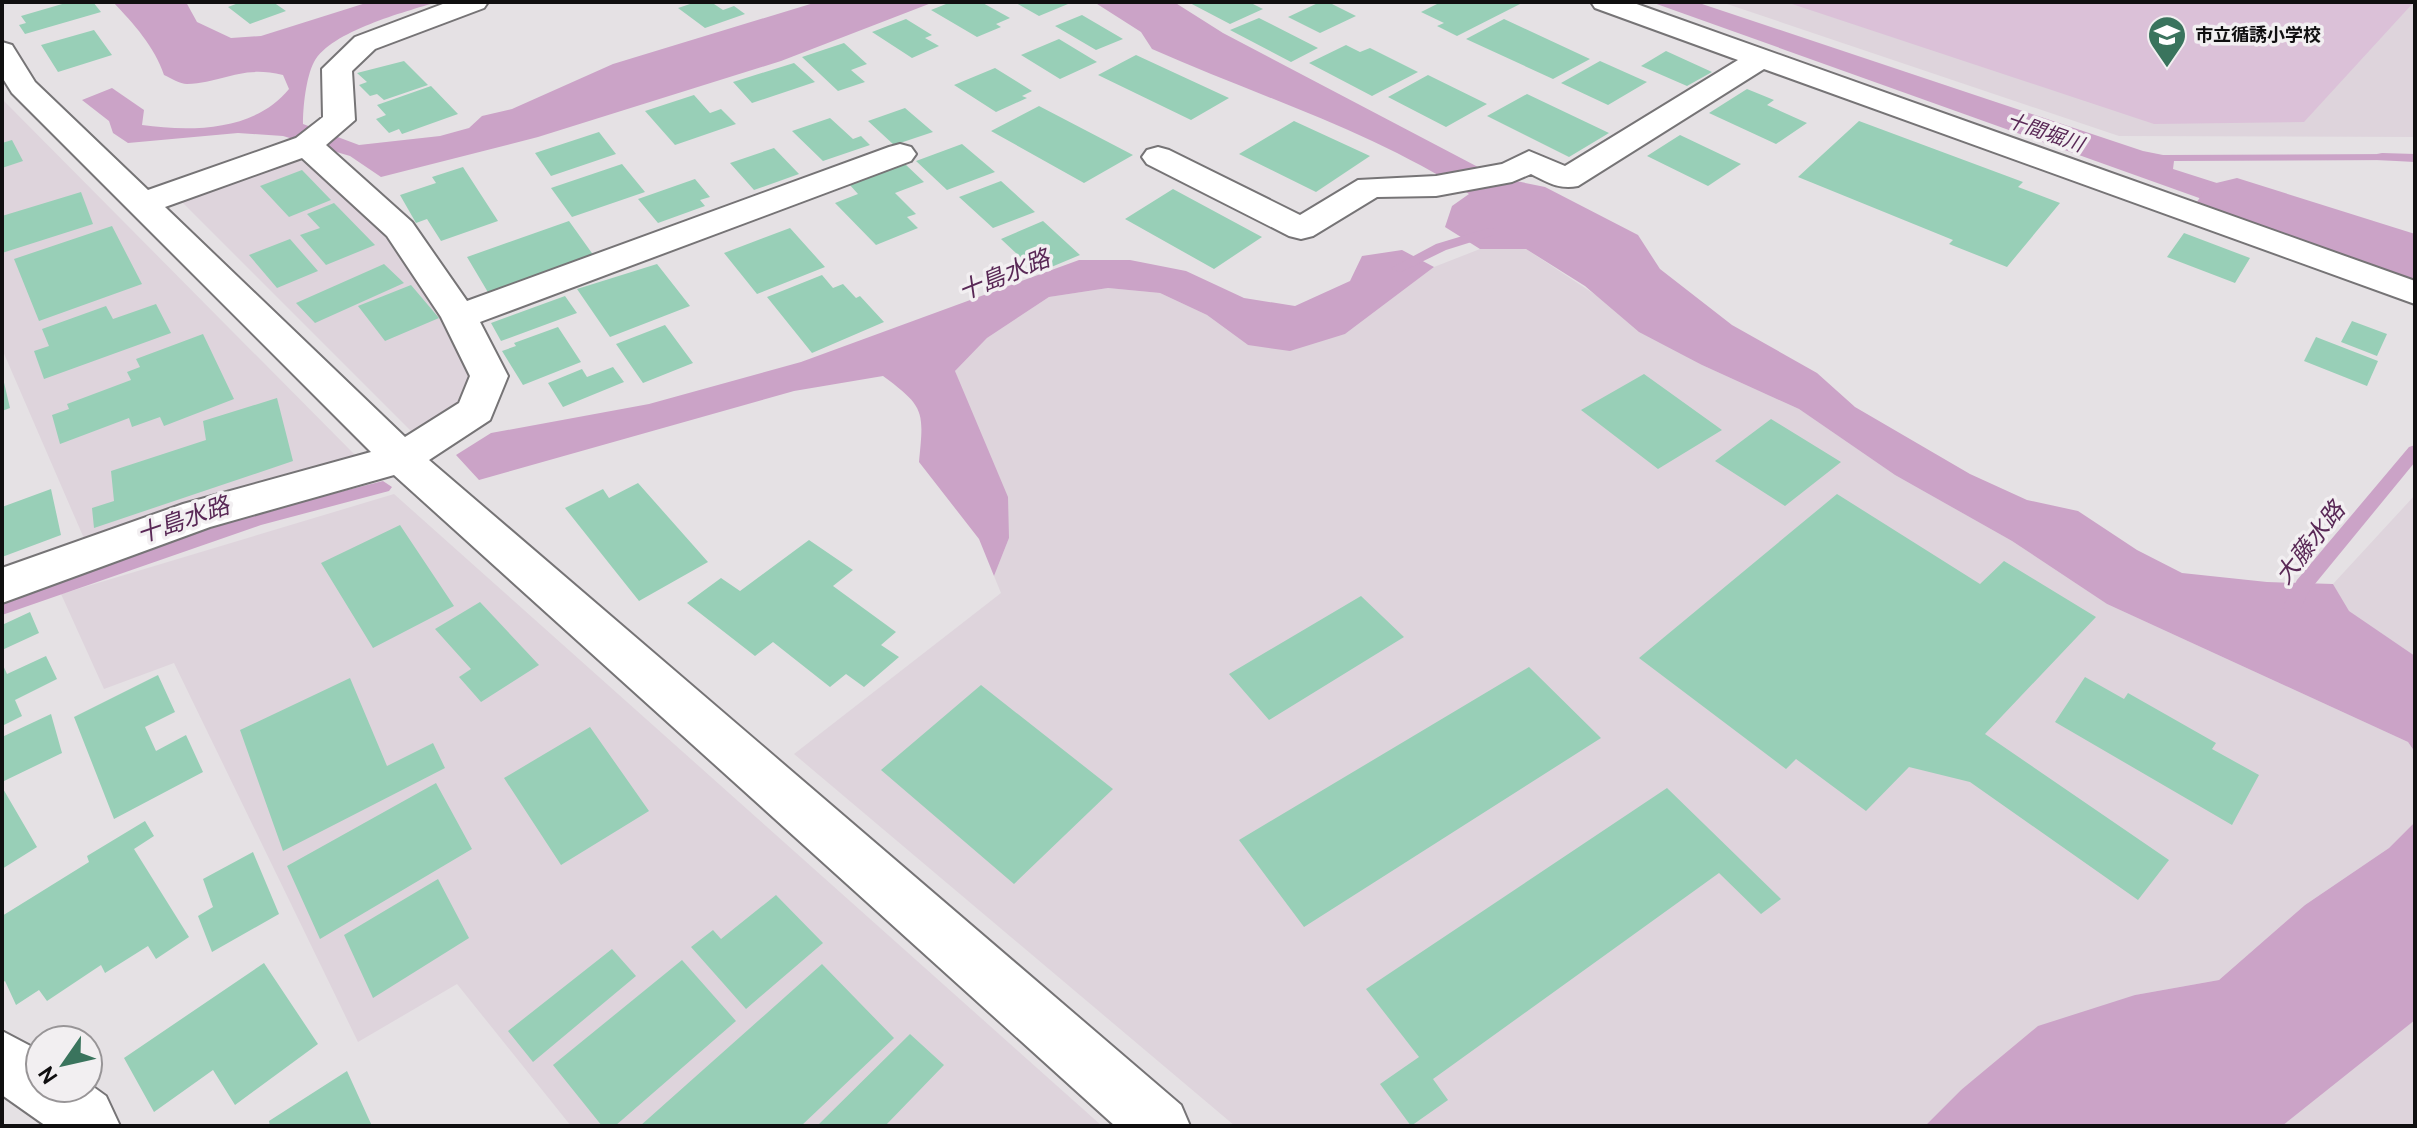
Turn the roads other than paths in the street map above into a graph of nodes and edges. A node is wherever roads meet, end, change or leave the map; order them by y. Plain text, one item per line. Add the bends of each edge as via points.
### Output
1 (474, 2) edge
2 (1605, 2) edge
3 (2, 51) edge
4 (1761, 58) junction
5 (318, 138) junction
6 (900, 154) dead end
7 (1158, 157) dead end
8 (143, 203) junction
9 (2415, 293) edge
10 (459, 317) junction
11 (403, 458) junction
12 (2, 586) edge
13 (2, 1060) edge
14 (24, 1075) edge
15 (66, 1104) edge
16 (90, 1126) edge
17 (1160, 1126) edge

1 - 5 street via 365,43 337,69 339,120
2 - 4 street
3 - 8 street via 23,87
4 - 7 street via 1566,179 1529,161 1512,172 1436,186 1370,187 1301,229
4 - 9 street
5 - 8 street
5 - 10 street via 400,229
6 - 10 street
8 - 11 street
10 - 11 street via 489,376 476,411
11 - 12 street via 198,515
11 - 17 street
13 - 14 street
15 - 16 street

